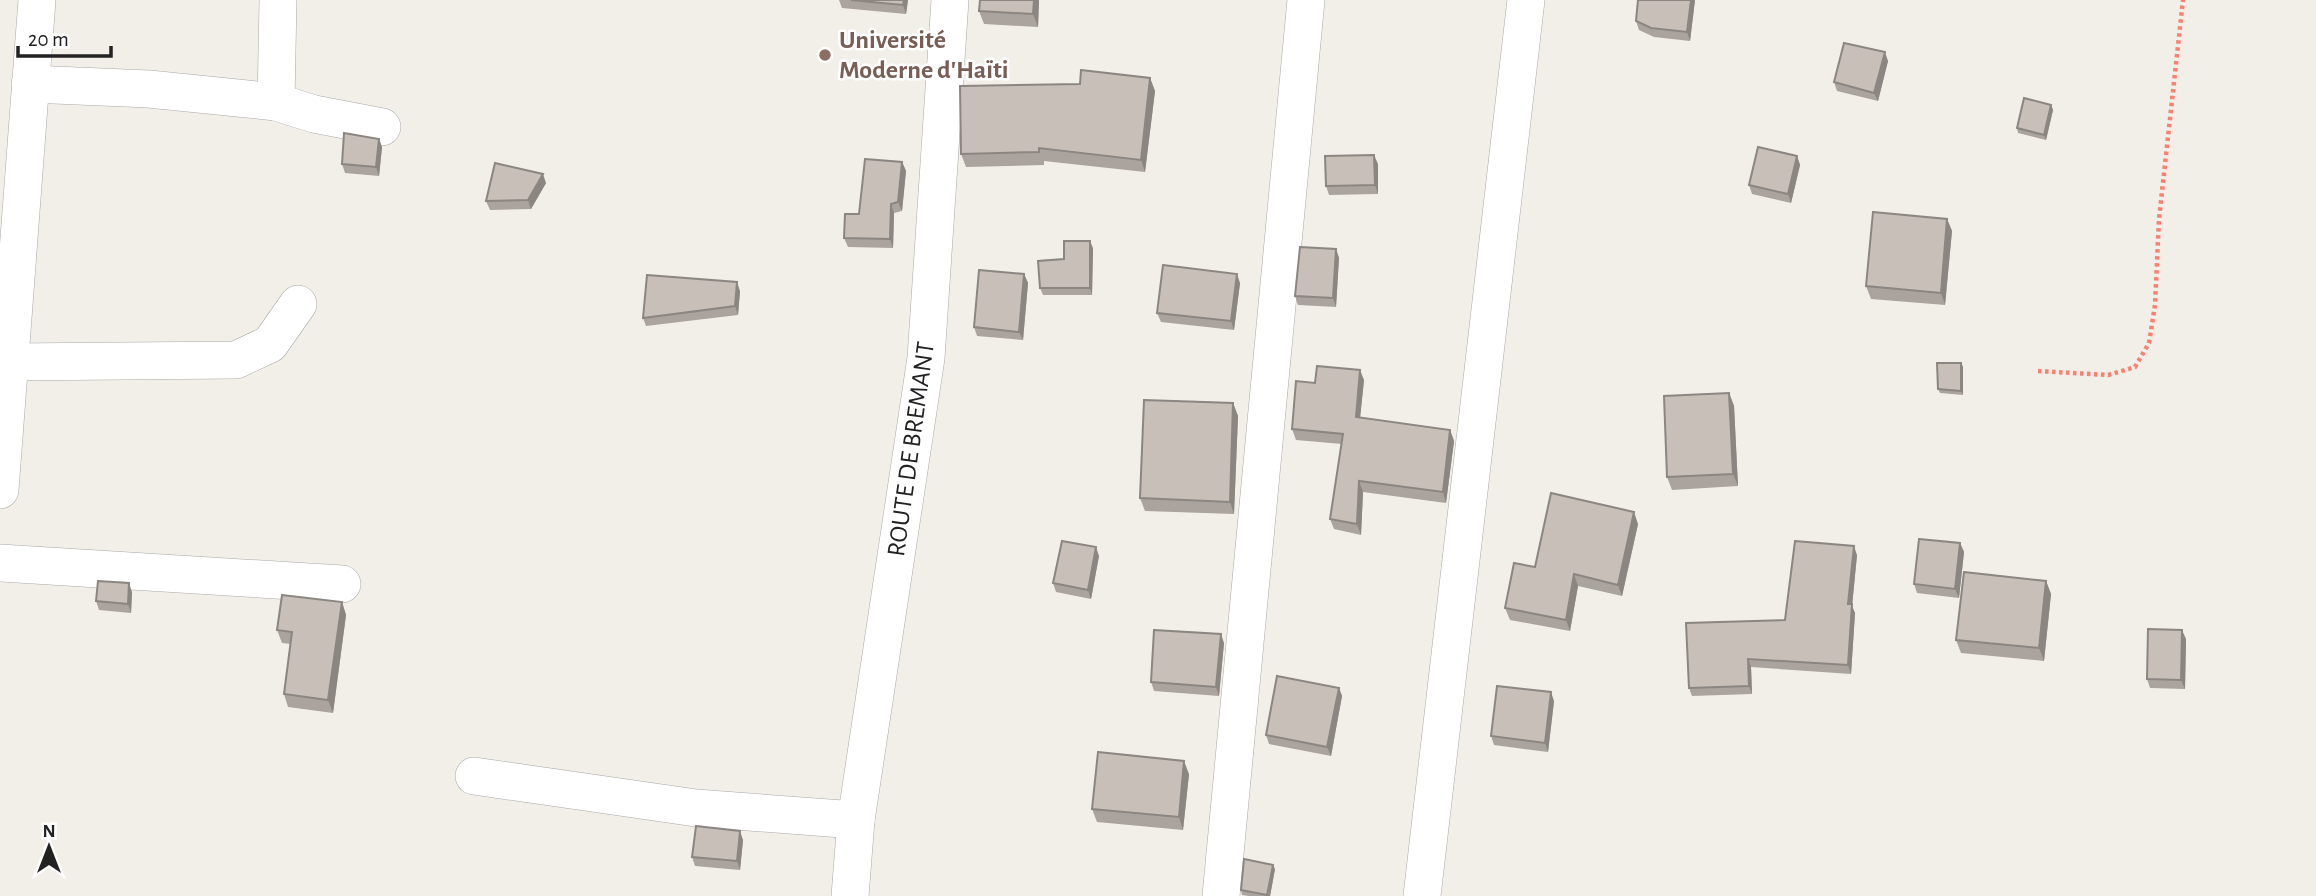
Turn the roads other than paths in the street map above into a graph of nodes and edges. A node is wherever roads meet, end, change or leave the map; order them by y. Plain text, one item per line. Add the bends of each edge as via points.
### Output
1 (37, 0) edge
2 (278, 0) edge
3 (950, 0) edge
4 (1306, 0) edge
5 (1526, 0) edge
6 (30, 84) junction
7 (276, 102) junction
8 (382, 127) dead end
9 (298, 304) dead end
10 (10, 362) junction
11 (0, 490) edge
12 (0, 563) edge
13 (342, 584) dead end
14 (474, 776) dead end
15 (856, 820) junction
16 (850, 896) edge
17 (1221, 896) edge
18 (1422, 896) edge

1 - 6 street
2 - 7 street
3 - 15 street, ROUTE DE BREMANT via 926,358
4 - 17 street
5 - 18 street
6 - 7 street via 149,89
6 - 10 street
7 - 8 street
9 - 10 street via 270,344 236,360
10 - 11 street
12 - 13 street
14 - 15 street via 696,808
15 - 16 street, ROUTE DE BREMANT

